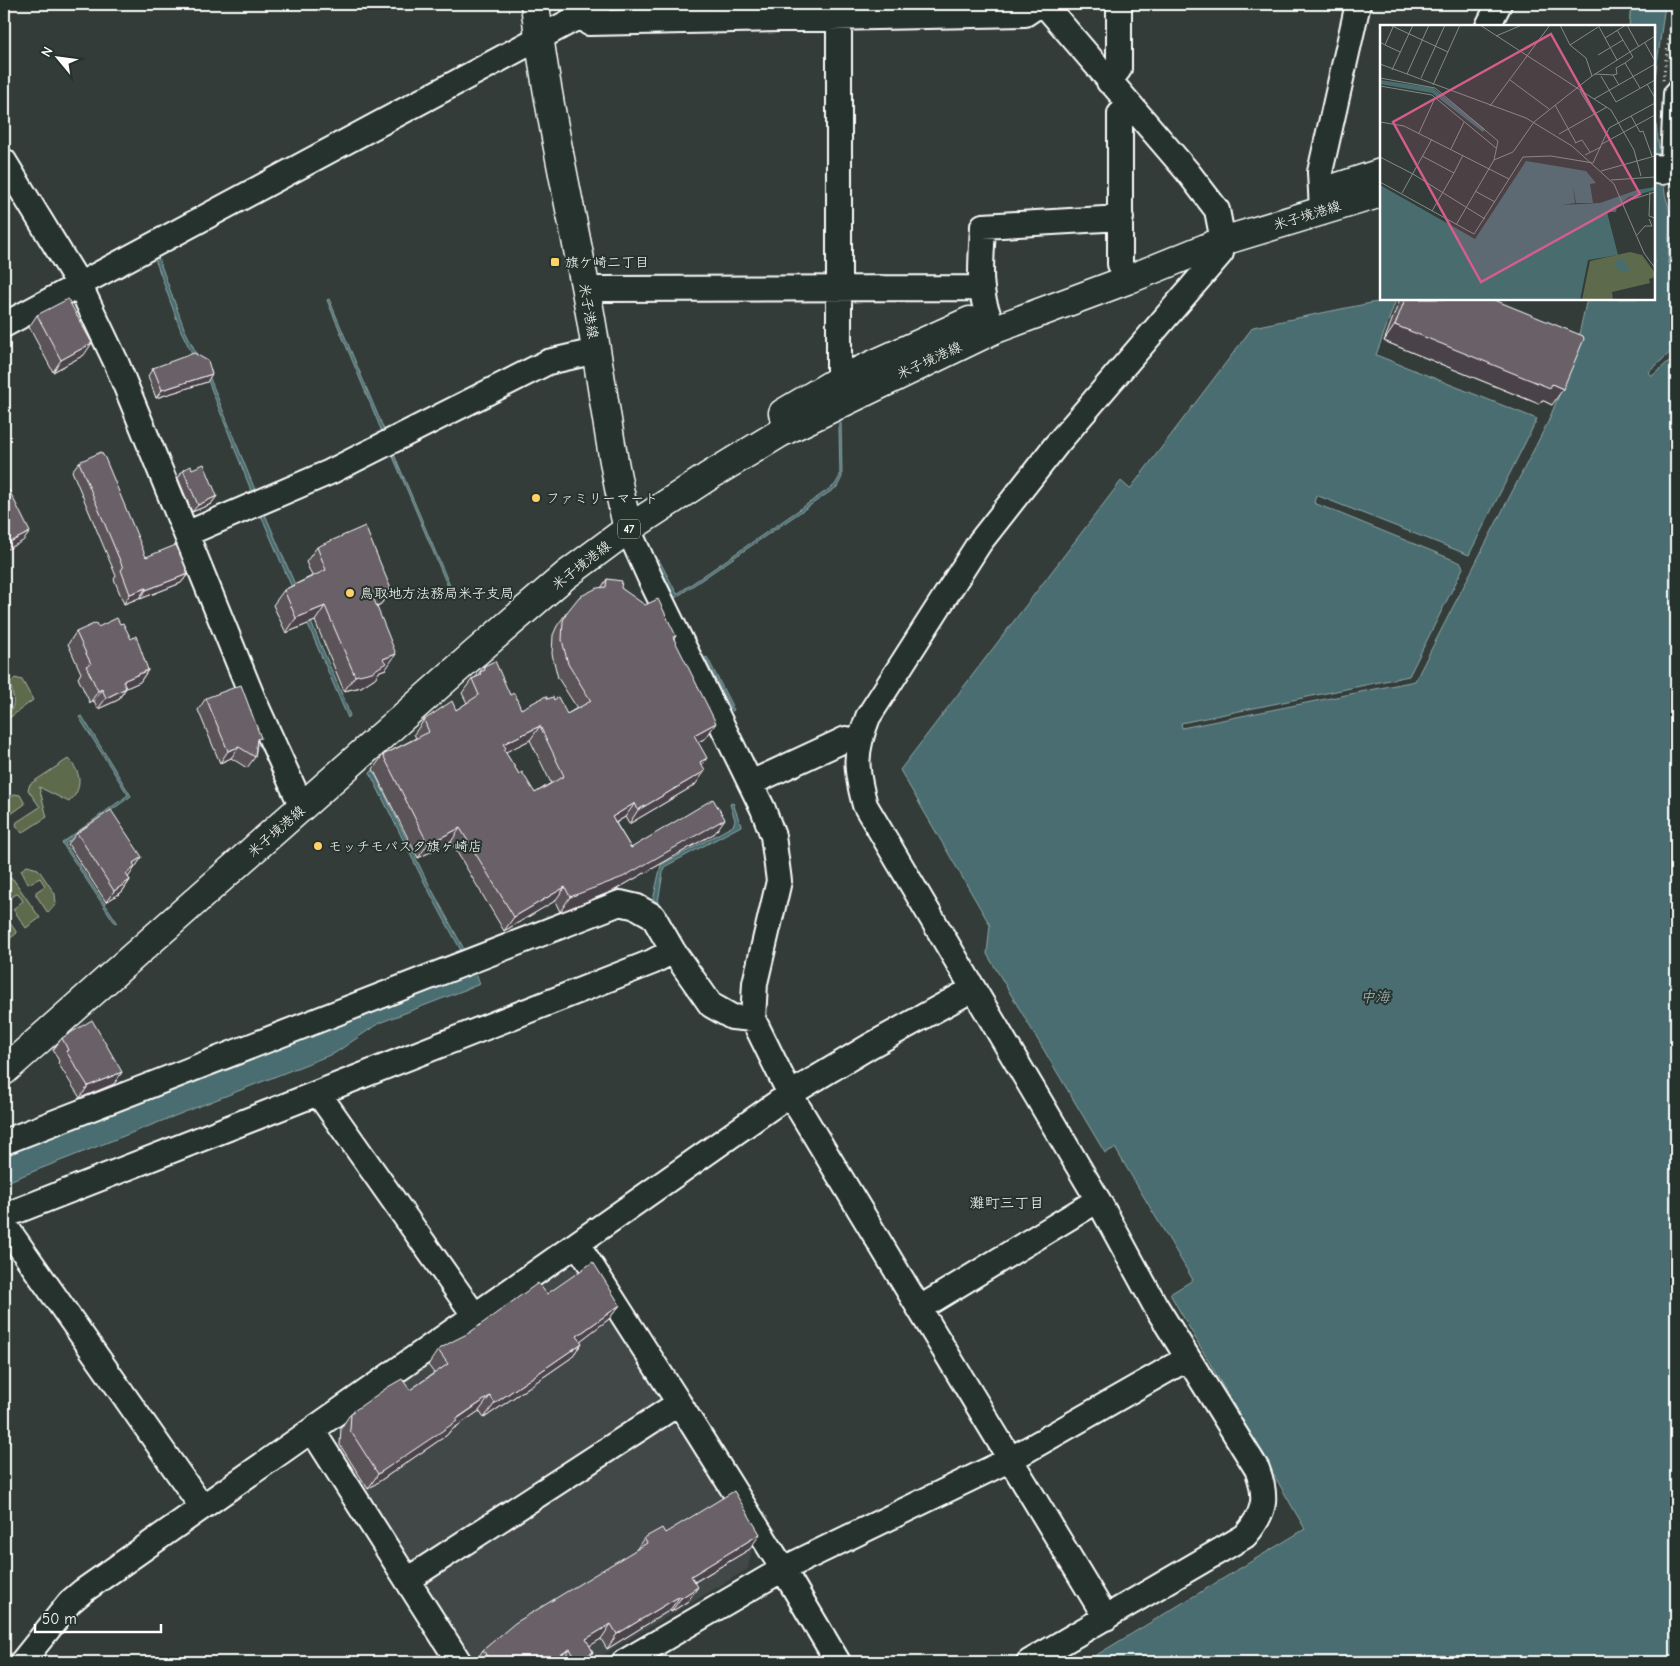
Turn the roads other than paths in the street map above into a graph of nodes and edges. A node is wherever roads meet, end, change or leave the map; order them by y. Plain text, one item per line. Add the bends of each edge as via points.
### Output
1 (535, 4) edge
2 (1040, 4) edge
3 (1044, 4) edge
4 (1119, 4) edge
5 (1358, 4) edge
6 (1498, 4) edge
7 (590, 10) edge
8 (839, 10) edge
9 (1488, 25) edge
10 (539, 37) junction
11 (1109, 82) junction
12 (1669, 92) edge
13 (1130, 106) junction
14 (4, 161) edge
15 (1664, 162) edge
16 (1380, 173) edge
17 (1380, 193) edge
18 (1322, 202) junction
19 (1121, 218) junction
20 (1222, 235) junction
21 (1120, 264) junction
22 (79, 284) junction
23 (839, 288) junction
24 (982, 288) junction
25 (586, 292) junction
26 (988, 314) junction
27 (4, 325) edge
28 (596, 351) junction
29 (839, 380) junction
30 (626, 520) junction
31 (186, 534) junction
32 (858, 743) junction
33 (751, 783) junction
34 (299, 799) junction
35 (673, 951) junction
36 (973, 989) junction
37 (752, 1019) junction
38 (4, 1047) edge
39 (4, 1071) edge
40 (318, 1093) junction
41 (790, 1094) junction
42 (4, 1142) edge
43 (1098, 1200) junction
44 (4, 1216) edge
45 (4, 1224) edge
46 (578, 1245) junction
47 (920, 1308) junction
48 (474, 1316) junction
49 (1188, 1358) junction
50 (679, 1403) junction
51 (312, 1430) junction
52 (1011, 1459) junction
53 (202, 1507) junction
54 (783, 1569) junction
55 (407, 1580) junction
56 (1106, 1618) junction
57 (22, 1662) edge
58 (459, 1662) edge
59 (624, 1662) edge
60 (838, 1662) edge
61 (1029, 1662) edge

1 - 10 main road, 米子港線
2 - 8 street via 1025,14
3 - 11 street
4 - 11 street via 1119,69
5 - 18 street via 1320,172
6 - 9 street
7 - 8 street via 589,23
7 - 10 street
8 - 23 street
10 - 22 street
10 - 25 main road, 米子港線
11 - 13 street
12 - 15 street
13 - 19 street via 1120,114
13 - 20 street via 1217,210
14 - 22 street
16 - 18 main road, 米子境港線 / 47 via 1336,187
17 - 18 main road, 米子境港線 / 47
18 - 20 main road, 米子境港線 / 47
19 - 21 street
19 - 24 street via 983,226
20 - 21 main road, 米子境港線 / 47
20 - 30 main road, 米子境港線 / 47 via 1127,280 993,330 846,400
20 - 32 street via 1221,253 1057,444 980,542 877,702
21 - 26 main road, 米子境港線 / 47
22 - 27 street
22 - 31 street via 116,362
23 - 24 street
23 - 25 street via 600,289
23 - 29 street
24 - 26 street
25 - 28 main road, 米子港線
26 - 29 main road, 米子境港線 / 47
28 - 30 main road, 米子港線
28 - 31 street via 548,362 330,472
29 - 30 main road, 米子境港線 / 47
30 - 33 street via 650,578
30 - 34 main road, 米子境港線 / 47 via 537,600
31 - 34 street via 254,701
32 - 33 street via 846,739
32 - 36 street via 857,775 865,805
33 - 37 street via 773,836 778,880 755,983
34 - 38 main road, 米子境港線 / 47
34 - 39 main road, 米子境港線 / 47
35 - 37 street via 711,1005 732,1017
35 - 40 street via 643,966
35 - 42 street via 653,916 637,907 620,903
36 - 41 street
36 - 43 street
37 - 41 street
40 - 44 street
40 - 48 street
41 - 46 street
41 - 47 street
43 - 47 street
43 - 49 street
45 - 53 street
46 - 48 street
46 - 50 street
47 - 52 street
48 - 51 street
49 - 52 street
49 - 56 street via 1257,1469 1264,1496 1260,1516 1245,1536
50 - 54 street
50 - 55 street
51 - 53 street
51 - 55 street
52 - 54 street
52 - 56 street
53 - 57 street via 70,1602
54 - 59 street
54 - 60 street
55 - 58 street
56 - 61 street

